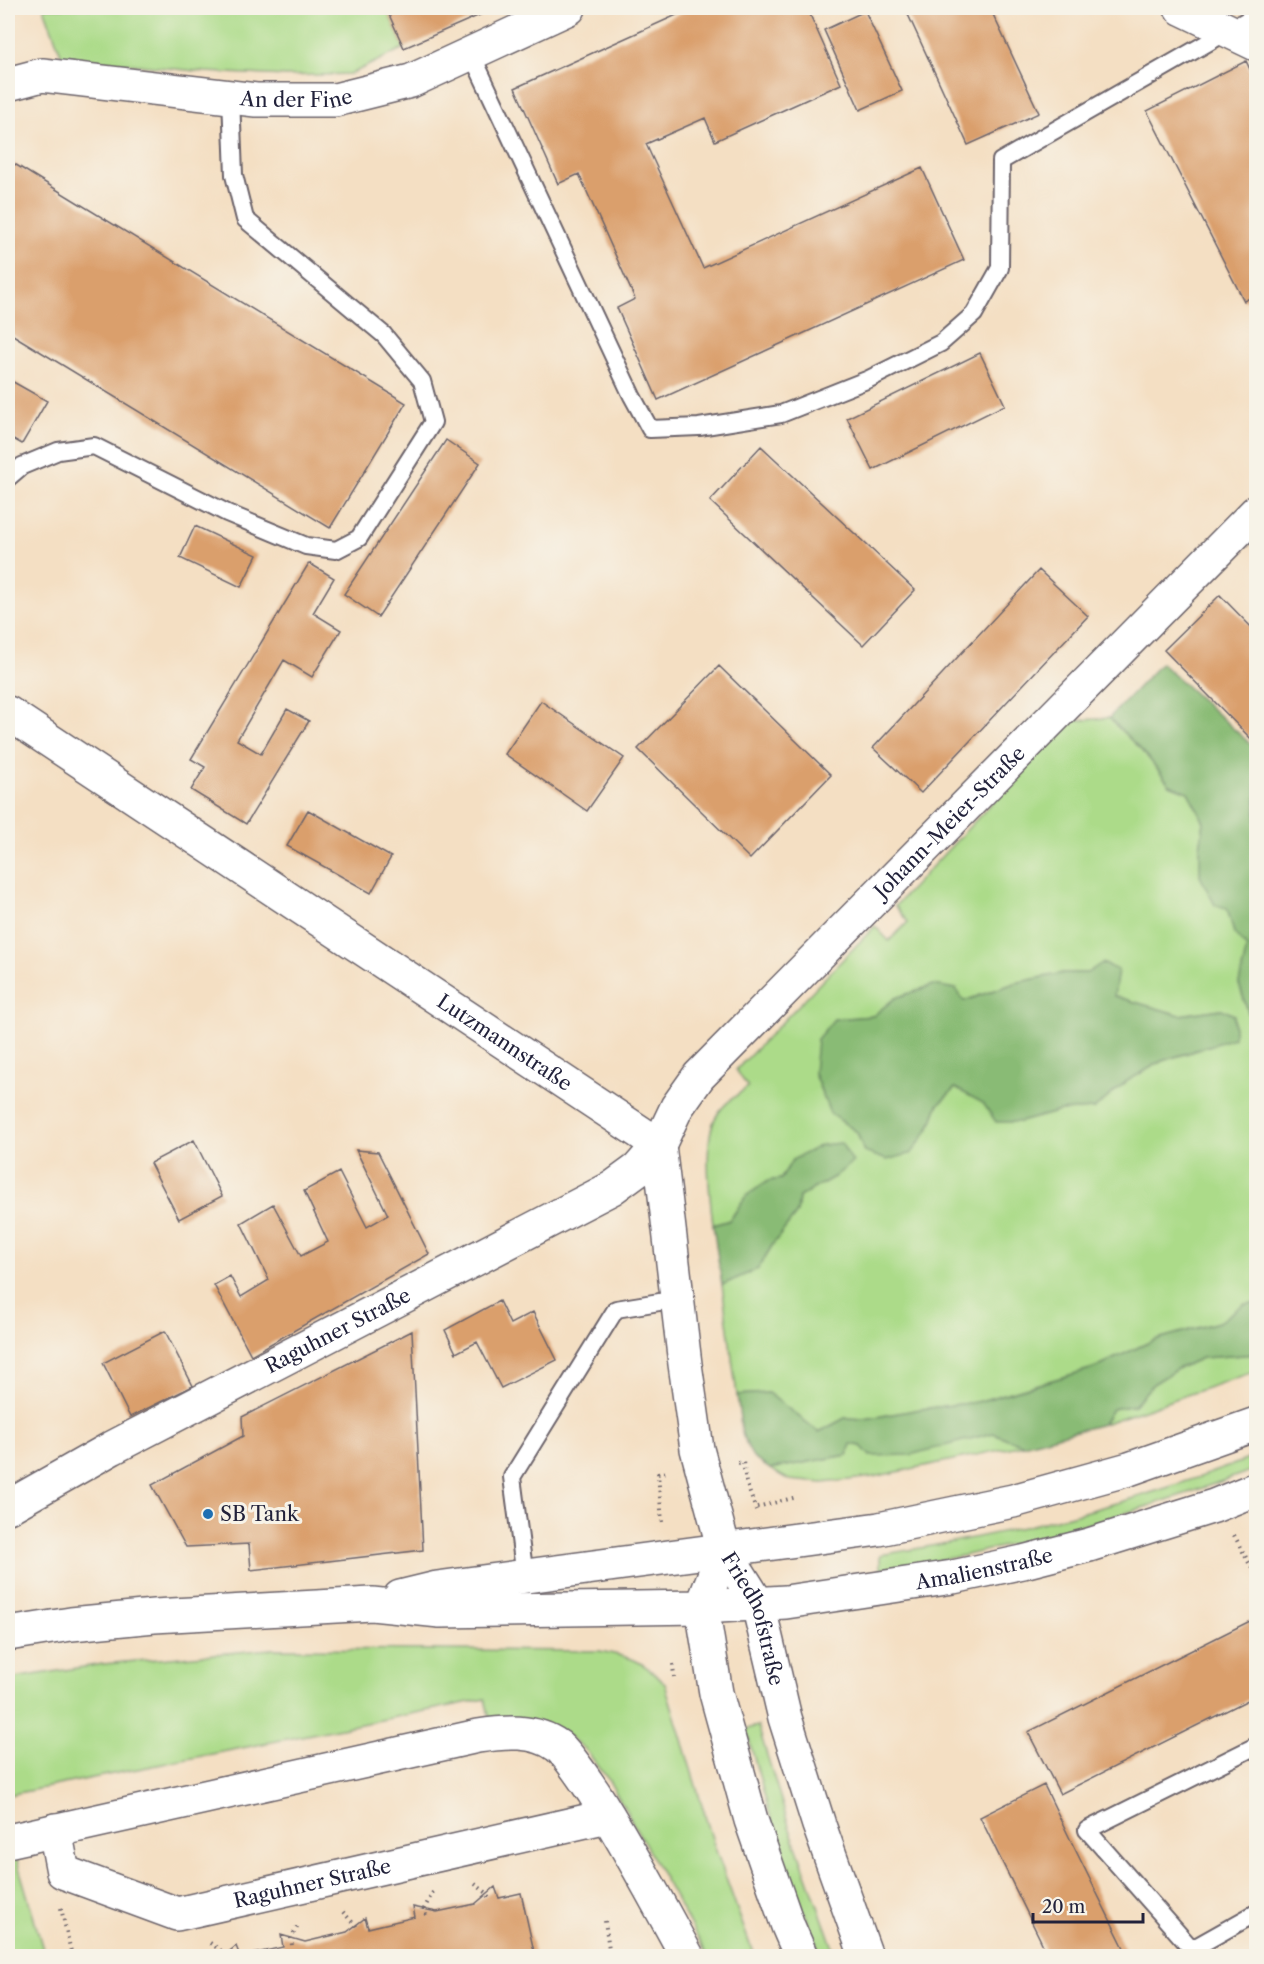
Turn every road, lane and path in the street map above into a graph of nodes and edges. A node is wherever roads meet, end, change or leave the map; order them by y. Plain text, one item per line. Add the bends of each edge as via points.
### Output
1 (569, 8) edge
2 (1181, 8) edge
3 (1248, 30) edge
4 (471, 53) junction
5 (8, 84) edge
6 (231, 98) junction
7 (8, 478) edge
8 (1257, 512) edge
9 (8, 713) edge
10 (659, 1144) junction
11 (678, 1299) junction
12 (1257, 1424) edge
13 (1257, 1490) edge
14 (1214, 1506) junction
15 (8, 1507) edge
16 (724, 1550) junction
17 (1257, 1576) edge
18 (525, 1577) junction
19 (372, 1604) junction
20 (758, 1604) junction
21 (702, 1607) junction
22 (8, 1634) edge
23 (1257, 1746) edge
24 (608, 1816) junction
25 (55, 1830) junction
26 (8, 1841) edge
27 (63, 1872) junction
28 (474, 1884) dead end
29 (432, 1895) dead end
30 (489, 1901) dead end
31 (1257, 1913) edge
32 (345, 1914) dead end
33 (426, 1915) dead end
34 (606, 1921) dead end
35 (299, 1922) dead end
36 (357, 1930) dead end
37 (210, 1943) dead end
38 (292, 1945) dead end
39 (72, 1956) edge
40 (227, 1956) edge
41 (610, 1956) edge
42 (687, 1956) edge
43 (801, 1956) edge
44 (866, 1956) edge

1 - 4 street, An der Fine
2 - 3 street
3 - 4 lane via 1001,161 1000,268 974,314 941,343 869,379 782,414 699,427 650,429
4 - 6 street, An der Fine via 411,81 335,100
5 - 6 street, An der Fine via 42,75
6 - 7 lane via 234,174 245,219 384,335 422,381 433,422 359,538 336,550 306,546 227,513 94,446 58,451 22,466
8 - 10 street, Johann-Meier-Straße via 699,1076 677,1107
9 - 10 street, Lutzmannstraße
10 - 11 street
10 - 15 street, Raguhner Straße via 638,1169 612,1188 112,1448
11 - 16 street via 699,1458
11 - 18 lane via 616,1309 512,1477
12 - 16 street via 1129,1469 1013,1501 879,1529
13 - 14 street, Amalienstraße
14 - 17 path
14 - 20 street, Amalienstraße via 1089,1545 988,1570 863,1592
16 - 18 street
16 - 20 street, Friedhofstraße
16 - 21 street, Friedhofstraße
18 - 19 street via 437,1588
19 - 21 street via 440,1611
19 - 22 street via 154,1616
20 - 21 street, Amalienstraße
20 - 44 street, Friedhofstraße via 785,1718
21 - 43 street, Friedhofstraße via 716,1694 748,1810
23 - 31 lane via 1087,1830 1192,1949
24 - 25 street via 558,1746 538,1736 508,1731
24 - 27 street, Raguhner Straße via 177,1914
24 - 42 street
25 - 26 street
25 - 27 street
27 - 39 path via 59,1900
28 - 30 path via 487,1893
29 - 33 path via 424,1909
32 - 36 path
34 - 41 path
35 - 38 path
37 - 40 path

